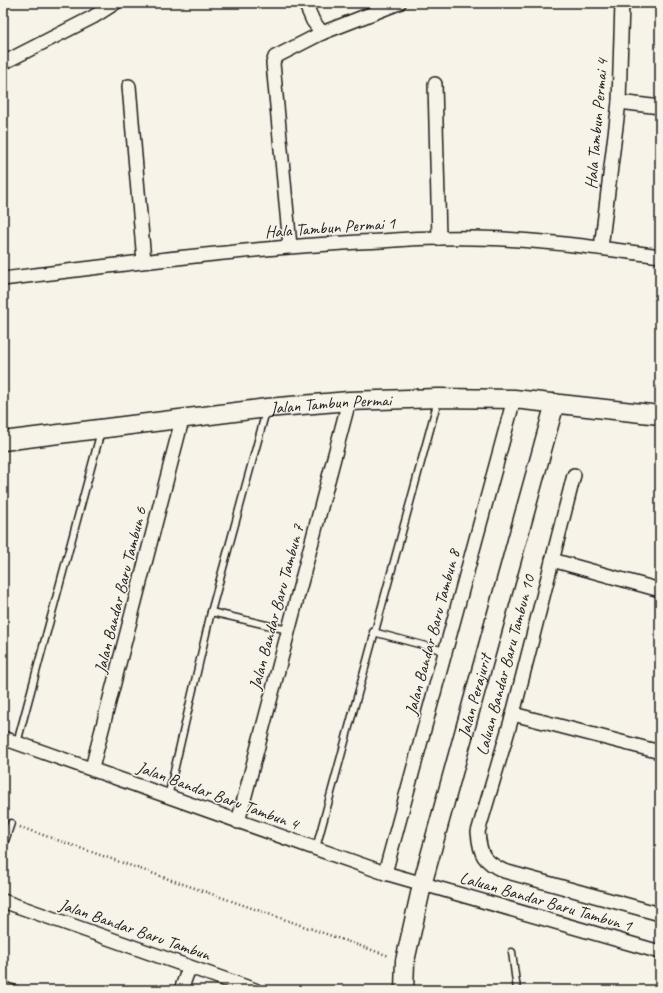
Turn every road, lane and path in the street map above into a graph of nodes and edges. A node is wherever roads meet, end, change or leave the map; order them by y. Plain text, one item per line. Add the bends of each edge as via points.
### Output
1 (115, 3) edge
2 (305, 3) edge
3 (399, 3) edge
4 (622, 3) edge
5 (322, 33) junction
6 (3, 63) edge
7 (435, 84) dead end
8 (129, 86) dead end
9 (619, 102) junction
10 (660, 107) edge
11 (439, 238) junction
12 (290, 246) junction
13 (601, 248) junction
14 (660, 256) edge
15 (144, 261) junction
16 (3, 279) edge
17 (438, 398) junction
18 (514, 399) junction
19 (349, 401) junction
20 (555, 403) junction
21 (267, 408) junction
22 (660, 415) edge
23 (182, 420) junction
24 (102, 429) junction
25 (3, 441) edge
26 (574, 475) dead end
27 (552, 560) junction
28 (660, 590) edge
29 (211, 612) junction
30 (288, 630) junction
31 (373, 632) junction
32 (445, 652) junction
33 (512, 714) junction
34 (3, 738) edge
35 (17, 743) junction
36 (660, 752) edge
37 (92, 768) junction
38 (168, 797) junction
39 (238, 822) junction
40 (11, 823) joint
41 (3, 847) edge
42 (316, 848) junction
43 (385, 873) junction
44 (422, 885) junction
45 (3, 901) edge
46 (660, 914) edge
47 (512, 952) dead end
48 (660, 952) edge
49 (405, 961) junction
50 (190, 968) junction
51 (3, 985) edge
52 (18, 990) edge
53 (181, 990) edge
54 (255, 990) edge
55 (404, 990) edge
56 (517, 990) edge

1 - 6 street
2 - 5 street
3 - 5 street
4 - 9 street, Hala Tambun Permai 4
5 - 12 street via 278,54 273,63
7 - 11 street
8 - 15 street
9 - 10 street
9 - 13 street, Hala Tambun Permai 4
11 - 12 street, Hala Tambun Permai 1
11 - 13 street, Hala Tambun Permai 1 via 528,241
12 - 15 street, Hala Tambun Permai 1
13 - 14 street, Hala Tambun Permai 1
15 - 16 street, Hala Tambun Permai 1
17 - 18 street, Jalan Tambun Permai
17 - 19 street, Jalan Tambun Permai
17 - 31 lane
18 - 20 street, Jalan Tambun Permai
18 - 32 street, Jalan Bandar Baru Tambun 8
19 - 21 street, Jalan Tambun Permai
19 - 30 street, Jalan Bandar Baru Tambun 7
20 - 22 street, Jalan Tambun Permai
20 - 44 street, Jalan Perajurit
21 - 23 street, Jalan Tambun Permai
21 - 29 lane
23 - 24 street, Jalan Tambun Permai
23 - 37 street, Jalan Bandar Baru Tambun 6
24 - 25 street, Jalan Tambun Permai
24 - 35 lane
26 - 27 street, Laluan Bandar Baru Tambun 10
27 - 28 street
27 - 33 street, Laluan Bandar Baru Tambun 10
29 - 30 lane
29 - 38 lane
30 - 39 street, Jalan Bandar Baru Tambun 7
31 - 32 lane
31 - 42 lane
32 - 43 street, Jalan Bandar Baru Tambun 8
33 - 36 street
33 - 46 street, Laluan Bandar Baru Tambun 10 via 478,832 480,849 488,863 504,872
34 - 35 street, Jalan Bandar Baru Tambun 4
35 - 37 street, Jalan Bandar Baru Tambun 4
37 - 38 street, Jalan Bandar Baru Tambun 4
38 - 39 street, Jalan Bandar Baru Tambun 4
39 - 42 street, Jalan Bandar Baru Tambun 4
40 - 41 lane
40 - 49 path
42 - 43 street, Jalan Bandar Baru Tambun 4
43 - 44 street, Jalan Bandar Baru Tambun 4
44 - 48 street, Laluan Bandar Baru Tambun 1
44 - 49 street, Jalan Perajurit
45 - 50 street, Jalan Bandar Baru Tambun
47 - 56 lane
49 - 55 street, Jalan Perajurit
50 - 53 street
50 - 54 street, Jalan Bandar Baru Tambun
51 - 52 lane

